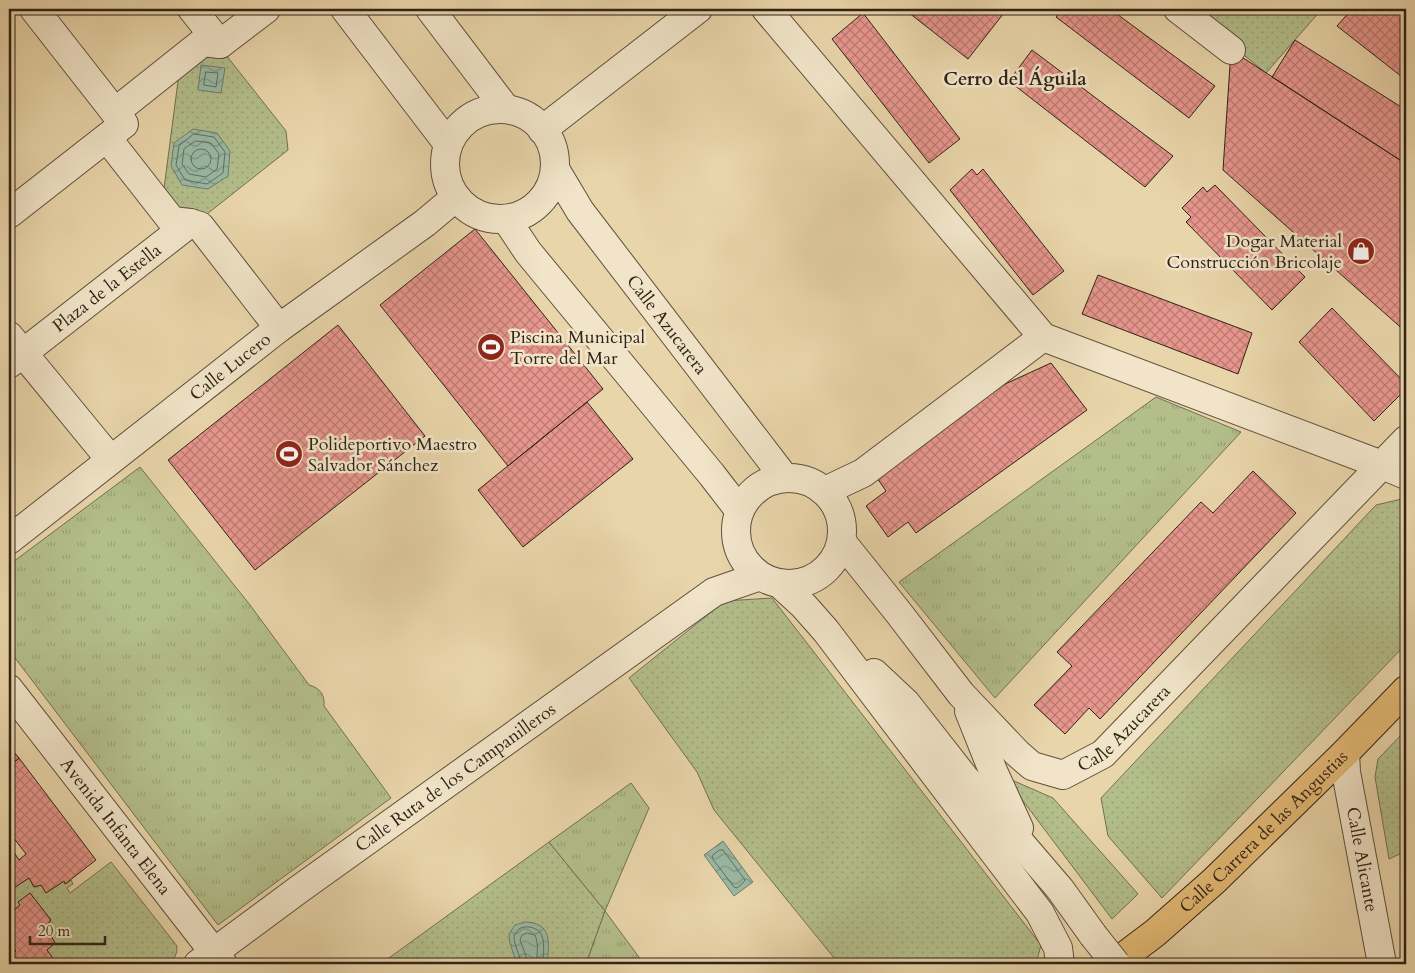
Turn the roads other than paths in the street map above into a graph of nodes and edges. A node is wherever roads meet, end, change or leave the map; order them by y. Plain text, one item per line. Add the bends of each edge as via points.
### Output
1 (34, 9) edge
2 (192, 9) edge
3 (266, 9) edge
4 (345, 9) edge
5 (430, 9) edge
6 (698, 9) edge
7 (766, 9) edge
8 (1178, 9) edge
9 (220, 44) junction
10 (1231, 50) dead end
11 (506, 109) junction
12 (116, 125) junction
13 (542, 130) junction
14 (448, 144) junction
15 (555, 169) junction
16 (456, 197) junction
17 (9, 214) edge
18 (506, 219) junction
19 (190, 223) junction
20 (279, 328) junction
21 (1043, 337) junction
22 (13, 351) edge
23 (1406, 440) edge
24 (110, 459) junction
25 (1394, 470) edge
26 (863, 472) junction
27 (784, 477) junction
28 (825, 491) junction
29 (739, 510) junction
30 (842, 529) junction
31 (9, 540) edge
32 (740, 553) junction
33 (770, 580) junction
34 (714, 592) junction
35 (826, 631) junction
36 (9, 689) edge
37 (1406, 690) edge
38 (962, 694) junction
39 (1345, 752) junction
40 (1032, 857) junction
41 (212, 960) edge
42 (1060, 964) edge
43 (1115, 964) edge
44 (1382, 964) edge

1 - 12 street
2 - 9 street
3 - 9 street
4 - 14 street
5 - 11 street
6 - 13 street
7 - 21 street
8 - 10 street
9 - 12 street via 203,42
11 - 13 street via 532,120
11 - 14 street via 482,112 461,124
12 - 17 street
12 - 19 street via 172,221
13 - 15 street via 550,142
14 - 16 street via 446,177
15 - 18 street via 550,187 539,202 524,214
15 - 27 street, Calle Azucarera via 580,211
16 - 18 street via 472,212
16 - 20 street, Calle Lucero
18 - 29 street via 528,252
19 - 20 street via 200,226
19 - 22 street, Plaza de la Estella
20 - 24 street, Calle Lucero
21 - 25 street
21 - 26 street
22 - 24 street
23 - 25 street, Calle Azucarera
24 - 31 street, Calle Lucero
25 - 38 street, Calle Azucarera via 1103,754 1088,762 1062,775 1032,766
26 - 28 street
26 - 30 street
27 - 28 street via 806,480
27 - 29 street via 766,482 750,494
28 - 30 street via 838,507
29 - 32 street via 736,539
30 - 33 street via 837,557 828,569 801,584
30 - 38 street, Calle Azucarera via 898,612
32 - 33 street via 749,566
32 - 34 street, Calle Ruta de los Campanilleros
33 - 34 street, Calle Ruta de los Campanilleros
33 - 35 street via 804,606
34 - 41 street, Calle Ruta de los Campanilleros
35 - 40 street via 906,703
35 - 42 street via 1040,913 1058,948
36 - 41 street, Avenida Infanta Elena
37 - 39 main road, Calle Carrera de las Angustias
38 - 40 street
39 - 43 main road, Calle Carrera de las Angustias via 1214,882
39 - 44 street, Calle Alicante
40 - 43 street, bridge via 1060,889

